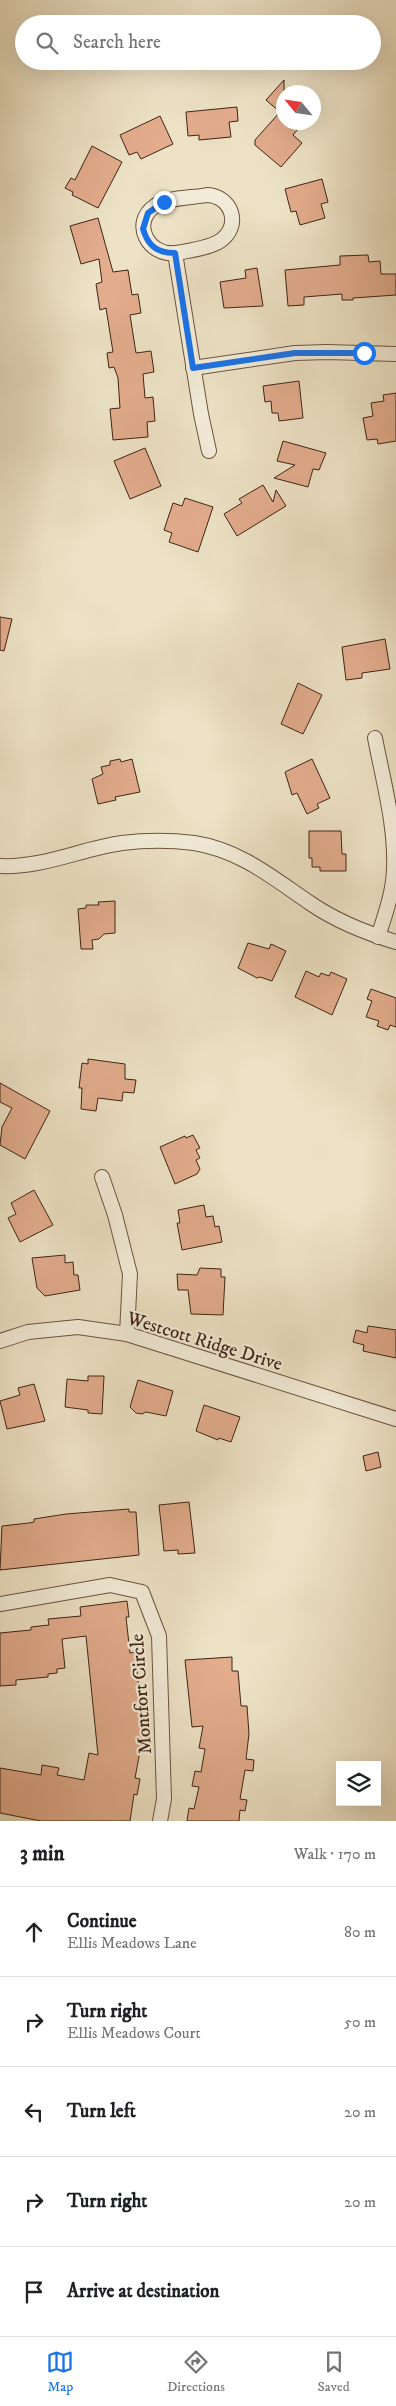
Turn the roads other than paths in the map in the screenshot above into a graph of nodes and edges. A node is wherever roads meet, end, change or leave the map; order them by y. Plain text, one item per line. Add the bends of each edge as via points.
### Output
1 (175, 253) junction
2 (396, 354) edge
3 (193, 368) junction
4 (209, 451) dead end
5 (374, 738) dead end
6 (0, 866) edge
7 (378, 937) junction
8 (396, 942) edge
9 (102, 1177) dead end
10 (127, 1334) junction
11 (0, 1341) edge
12 (396, 1419) edge
13 (0, 1604) edge
14 (160, 1821) edge

1 - 1 street via 164,253 150,245 143,229 148,213 164,202 207,195 227,202 232,217 228,234 212,244
1 - 3 street
2 - 3 street via 295,353
3 - 4 street
5 - 7 street via 389,812 394,870 389,902
6 - 7 street via 41,864 121,844 161,840 196,843 230,852 257,865 334,918
7 - 8 street
9 - 10 street via 130,1274
10 - 11 street, Westcott Ridge Drive via 78,1327 28,1332
10 - 12 street, Westcott Ridge Drive
13 - 14 street, Montfort Circle via 110,1585 142,1592 159,1636 164,1799

